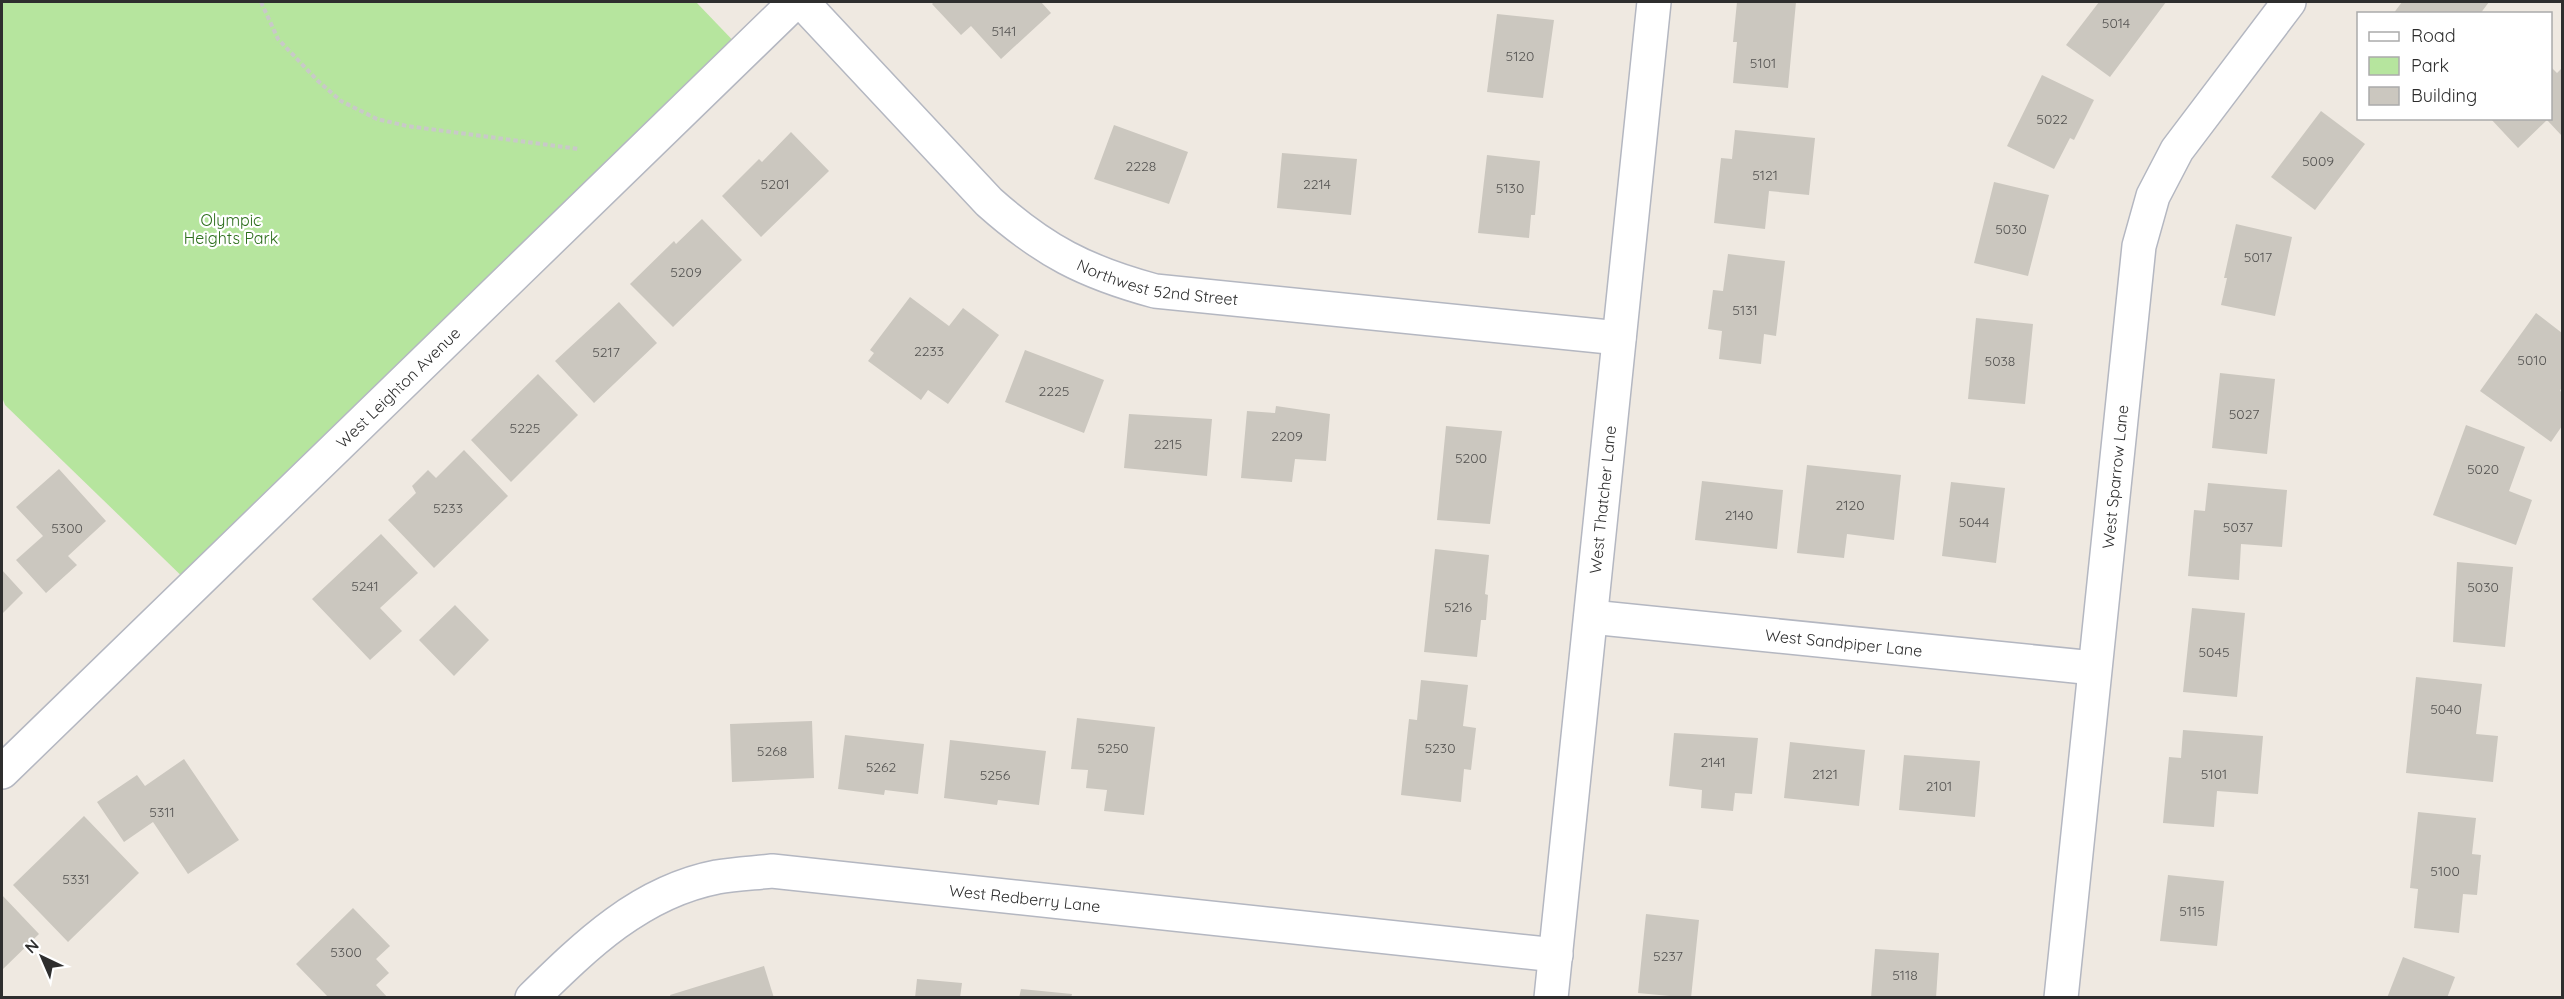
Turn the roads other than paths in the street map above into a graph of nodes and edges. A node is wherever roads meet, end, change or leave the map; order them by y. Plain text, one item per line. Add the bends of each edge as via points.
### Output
1 (795, 2) edge
2 (802, 2) edge
3 (1654, 2) edge
4 (2289, 2) edge
5 (1619, 338) junction
6 (1591, 617) junction
7 (2094, 668) junction
8 (2, 772) edge
9 (1556, 955) junction
10 (532, 998) edge
11 (1551, 998) edge
12 (2061, 998) edge

1 - 8 street, West Leighton Avenue
2 - 5 street, Northwest 52nd Street via 989,202 1061,257 1107,278 1155,291
3 - 5 street, West Thatcher Lane
4 - 7 street, West Sparrow Lane via 2177,150 2154,196 2139,246
5 - 6 street, West Thatcher Lane
6 - 7 street, West Sandpiper Lane
6 - 9 street, West Thatcher Lane
7 - 12 street, West Sparrow Lane
9 - 10 street, West Redberry Lane via 772,871 717,878 662,895 613,923
9 - 11 street, West Thatcher Lane

